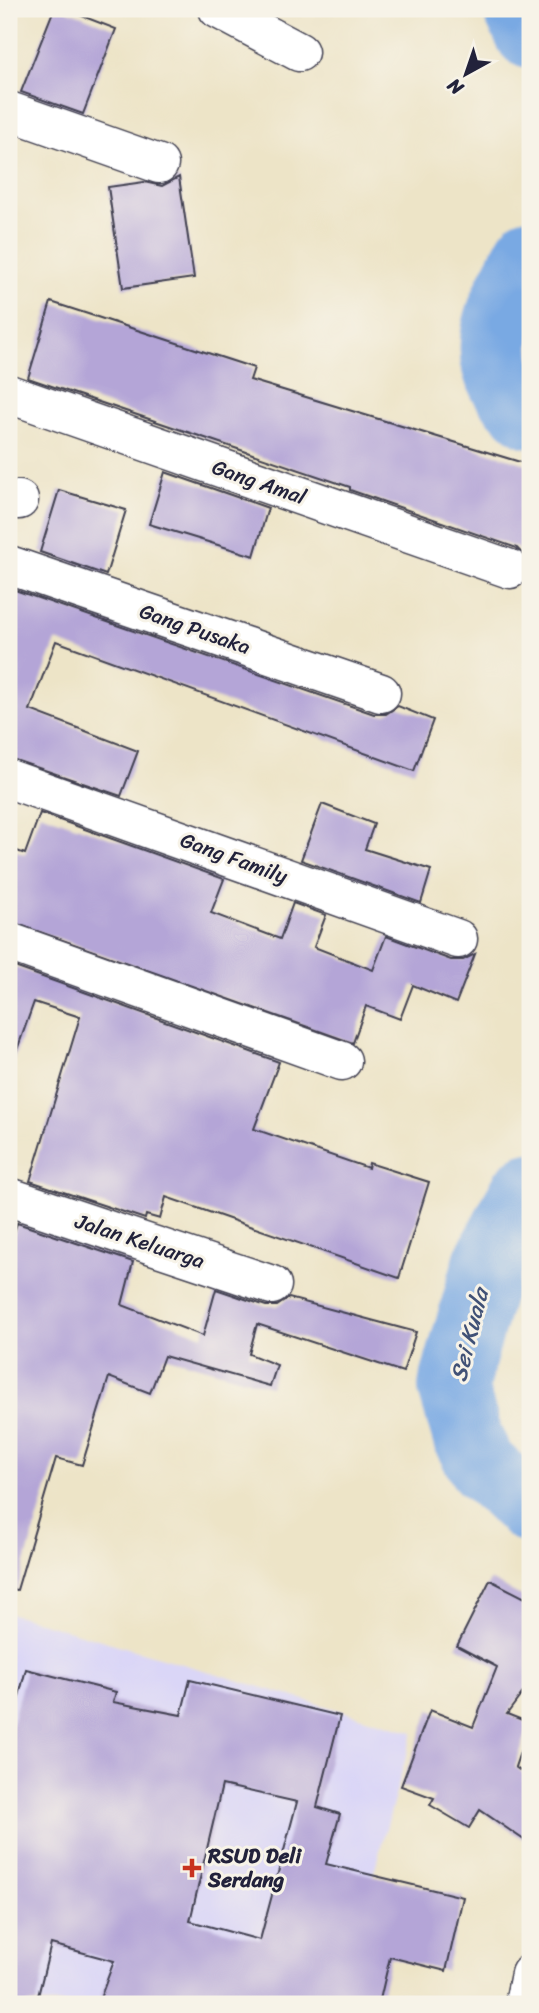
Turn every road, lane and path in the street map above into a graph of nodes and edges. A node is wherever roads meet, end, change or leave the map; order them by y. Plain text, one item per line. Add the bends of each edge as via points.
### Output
1 (218, 9) edge
2 (299, 52) dead end
3 (9, 111) edge
4 (159, 164) dead end
5 (9, 394) edge
6 (9, 565) edge
7 (510, 569) dead end
8 (381, 693) dead end
9 (9, 779) edge
10 (458, 939) dead end
11 (9, 942) edge
12 (342, 1061) dead end
13 (9, 1197) edge
14 (272, 1285) dead end
15 (530, 1974) edge
16 (524, 2004) edge

1 - 2 street
3 - 4 street
5 - 7 street, Gang Amal
6 - 8 street, Gang Pusaka
9 - 10 street, Gang Family
11 - 12 street
13 - 14 street, Jalan Keluarga
15 - 16 street

